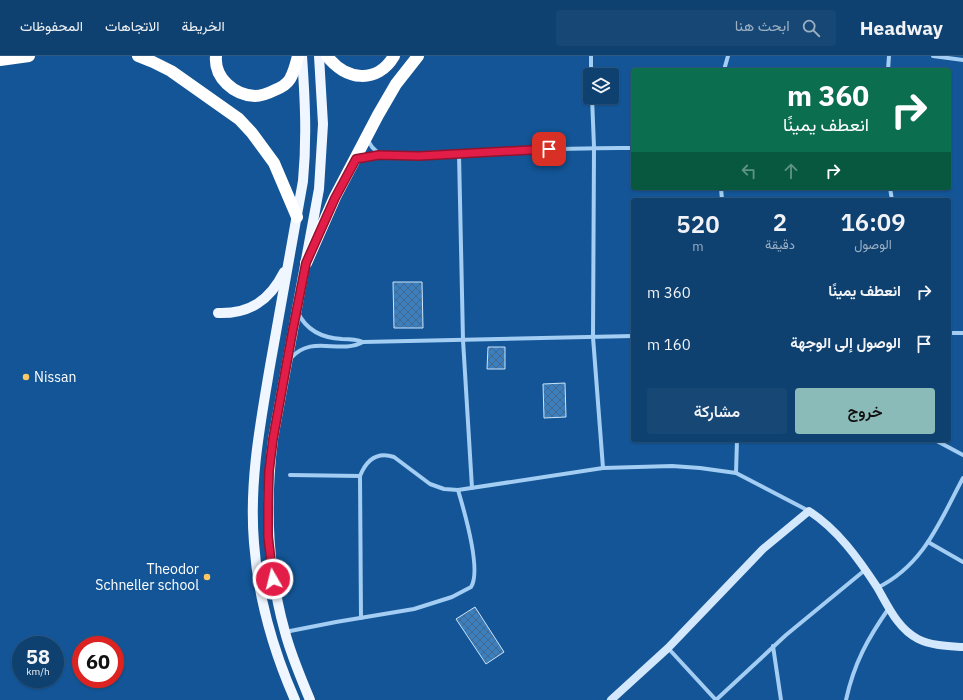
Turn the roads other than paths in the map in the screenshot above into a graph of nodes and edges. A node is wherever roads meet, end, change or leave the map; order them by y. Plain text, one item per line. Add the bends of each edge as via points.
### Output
1 (29, 56) edge
2 (138, 56) edge
3 (216, 56) edge
4 (298, 56) edge
5 (302, 56) edge
6 (319, 56) edge
7 (327, 56) edge
8 (394, 56) edge
9 (418, 56) edge
10 (591, 56) edge
11 (728, 56) edge
12 (889, 56) edge
13 (934, 56) edge
14 (0, 60) edge
15 (963, 60) edge
16 (591, 68) edge
17 (725, 68) edge
18 (888, 68) edge
19 (592, 104) edge
20 (367, 138) junction
21 (594, 147) junction
22 (631, 148) edge
23 (459, 154) junction
24 (379, 155) junction
25 (356, 159) junction
26 (297, 217) junction
27 (289, 262) junction
28 (306, 263) junction
29 (297, 310) junction
30 (218, 313) dead end
31 (276, 330) junction
32 (963, 332) edge
33 (951, 333) edge
34 (292, 334) junction
35 (631, 336) edge
36 (593, 337) junction
37 (463, 340) junction
38 (363, 342) junction
39 (286, 366) junction
40 (737, 442) edge
41 (939, 442) edge
42 (963, 455) edge
43 (603, 468) junction
44 (736, 473) junction
45 (290, 475) dead end
46 (360, 476) junction
47 (963, 478) edge
48 (472, 488) junction
49 (458, 490) junction
50 (809, 510) junction
51 (928, 542) junction
52 (963, 562) edge
53 (866, 570) junction
54 (877, 588) junction
55 (889, 608) junction
56 (361, 618) junction
57 (285, 632) junction
58 (773, 646) junction
59 (963, 647) edge
60 (668, 648) junction
61 (295, 700) edge
62 (310, 700) edge
63 (611, 700) edge
64 (716, 700) edge
65 (781, 700) edge
66 (846, 700) edge

1 - 14 highway
2 - 26 highway via 171,71 239,119 274,163
3 - 4 highway via 218,71 233,90 244,95 256,96 268,94 289,80
5 - 26 main road via 306,152
6 - 28 main road via 323,104 322,146 319,189
7 - 8 highway via 337,68 347,73 367,76 384,68
9 - 20 highway via 396,84
10 - 16 street
11 - 17 street
12 - 18 street
13 - 15 street
19 - 21 street
20 - 24 street
20 - 25 highway
21 - 22 street
21 - 23 street
21 - 36 street
23 - 24 street
23 - 37 street
24 - 25 street
25 - 28 highway via 335,198
26 - 27 main road
27 - 30 main road via 274,289 258,304 241,311
27 - 31 main road
28 - 29 main road
29 - 34 main road
29 - 38 street via 304,324 317,334
31 - 34 main road
31 - 61 main road via 260,418 252,509 258,577 264,610 277,656
32 - 33 street
34 - 39 main road
35 - 36 street
36 - 37 street
36 - 43 street
37 - 38 street
37 - 48 street
38 - 39 street via 350,346 307,347 295,354
39 - 57 main road via 273,439 268,504 272,568
40 - 44 street
41 - 42 street
43 - 44 street via 672,466
43 - 48 street
44 - 50 street
45 - 46 street
46 - 49 street via 368,462 388,455 400,460 430,484
46 - 56 street
47 - 51 street
48 - 49 street
49 - 56 street via 470,539 475,578 471,587 430,605
50 - 53 street via 835,532
50 - 60 street via 763,549
51 - 52 street
51 - 54 street via 900,574
53 - 54 street
53 - 58 street
54 - 55 street
55 - 59 street via 905,629 917,638 944,646
55 - 66 street via 864,648 852,675
56 - 57 street
57 - 62 main road
58 - 64 street
58 - 65 street
60 - 63 street
60 - 64 street

